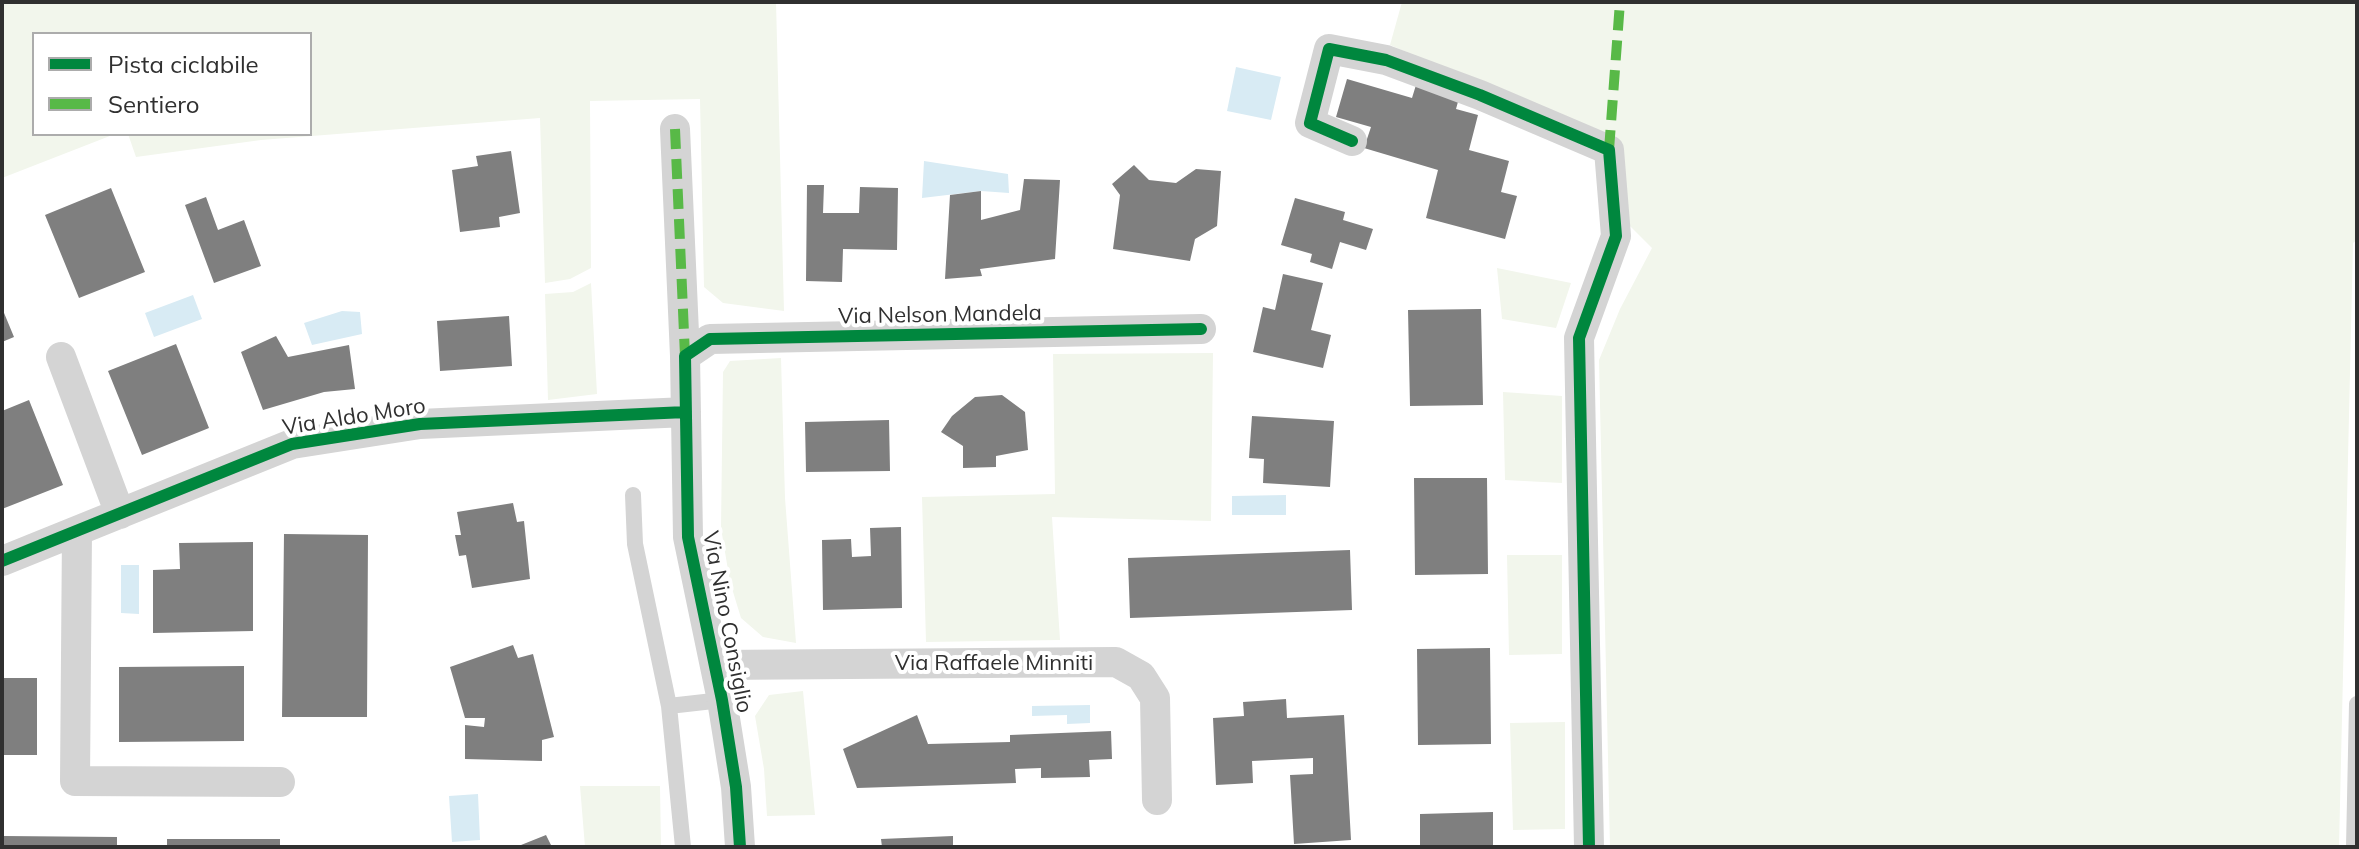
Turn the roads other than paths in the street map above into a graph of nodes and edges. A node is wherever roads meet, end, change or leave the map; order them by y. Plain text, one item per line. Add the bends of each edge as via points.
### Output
1 (675, 129) dead end
2 (1352, 141) dead end
3 (1201, 329) dead end
4 (685, 356) junction
5 (61, 357) dead end
6 (686, 412) junction
7 (633, 495) dead end
8 (120, 514) junction
9 (77, 531) junction
10 (2, 561) edge
11 (716, 665) junction
12 (722, 700) junction
13 (2357, 704) edge
14 (669, 706) junction
15 (280, 782) dead end
16 (1157, 800) dead end
17 (683, 847) edge
18 (740, 847) edge
19 (1589, 847) edge
20 (2354, 847) edge

1 - 4 street, Via Nino Consiglio
2 - 19 street via 1310,123 1329,49 1386,60 1609,150 1616,236 1579,338
3 - 4 street, Via Nelson Mandela via 710,339
4 - 6 street, Via Nino Consiglio
5 - 8 street
6 - 8 street, Via Aldo Moro via 420,424 292,444
6 - 11 street, Via Nino Consiglio via 688,537
7 - 14 lane via 635,544
8 - 9 street, Via Aldo Moro
9 - 10 street, Via Aldo Moro
9 - 15 street via 75,781
11 - 12 street, Via Nino Consiglio
11 - 16 street, Via Raffaele Minniti via 1116,662 1141,676 1155,698
12 - 14 lane
12 - 18 street, Via Nino Consiglio
13 - 20 lane
14 - 17 lane

